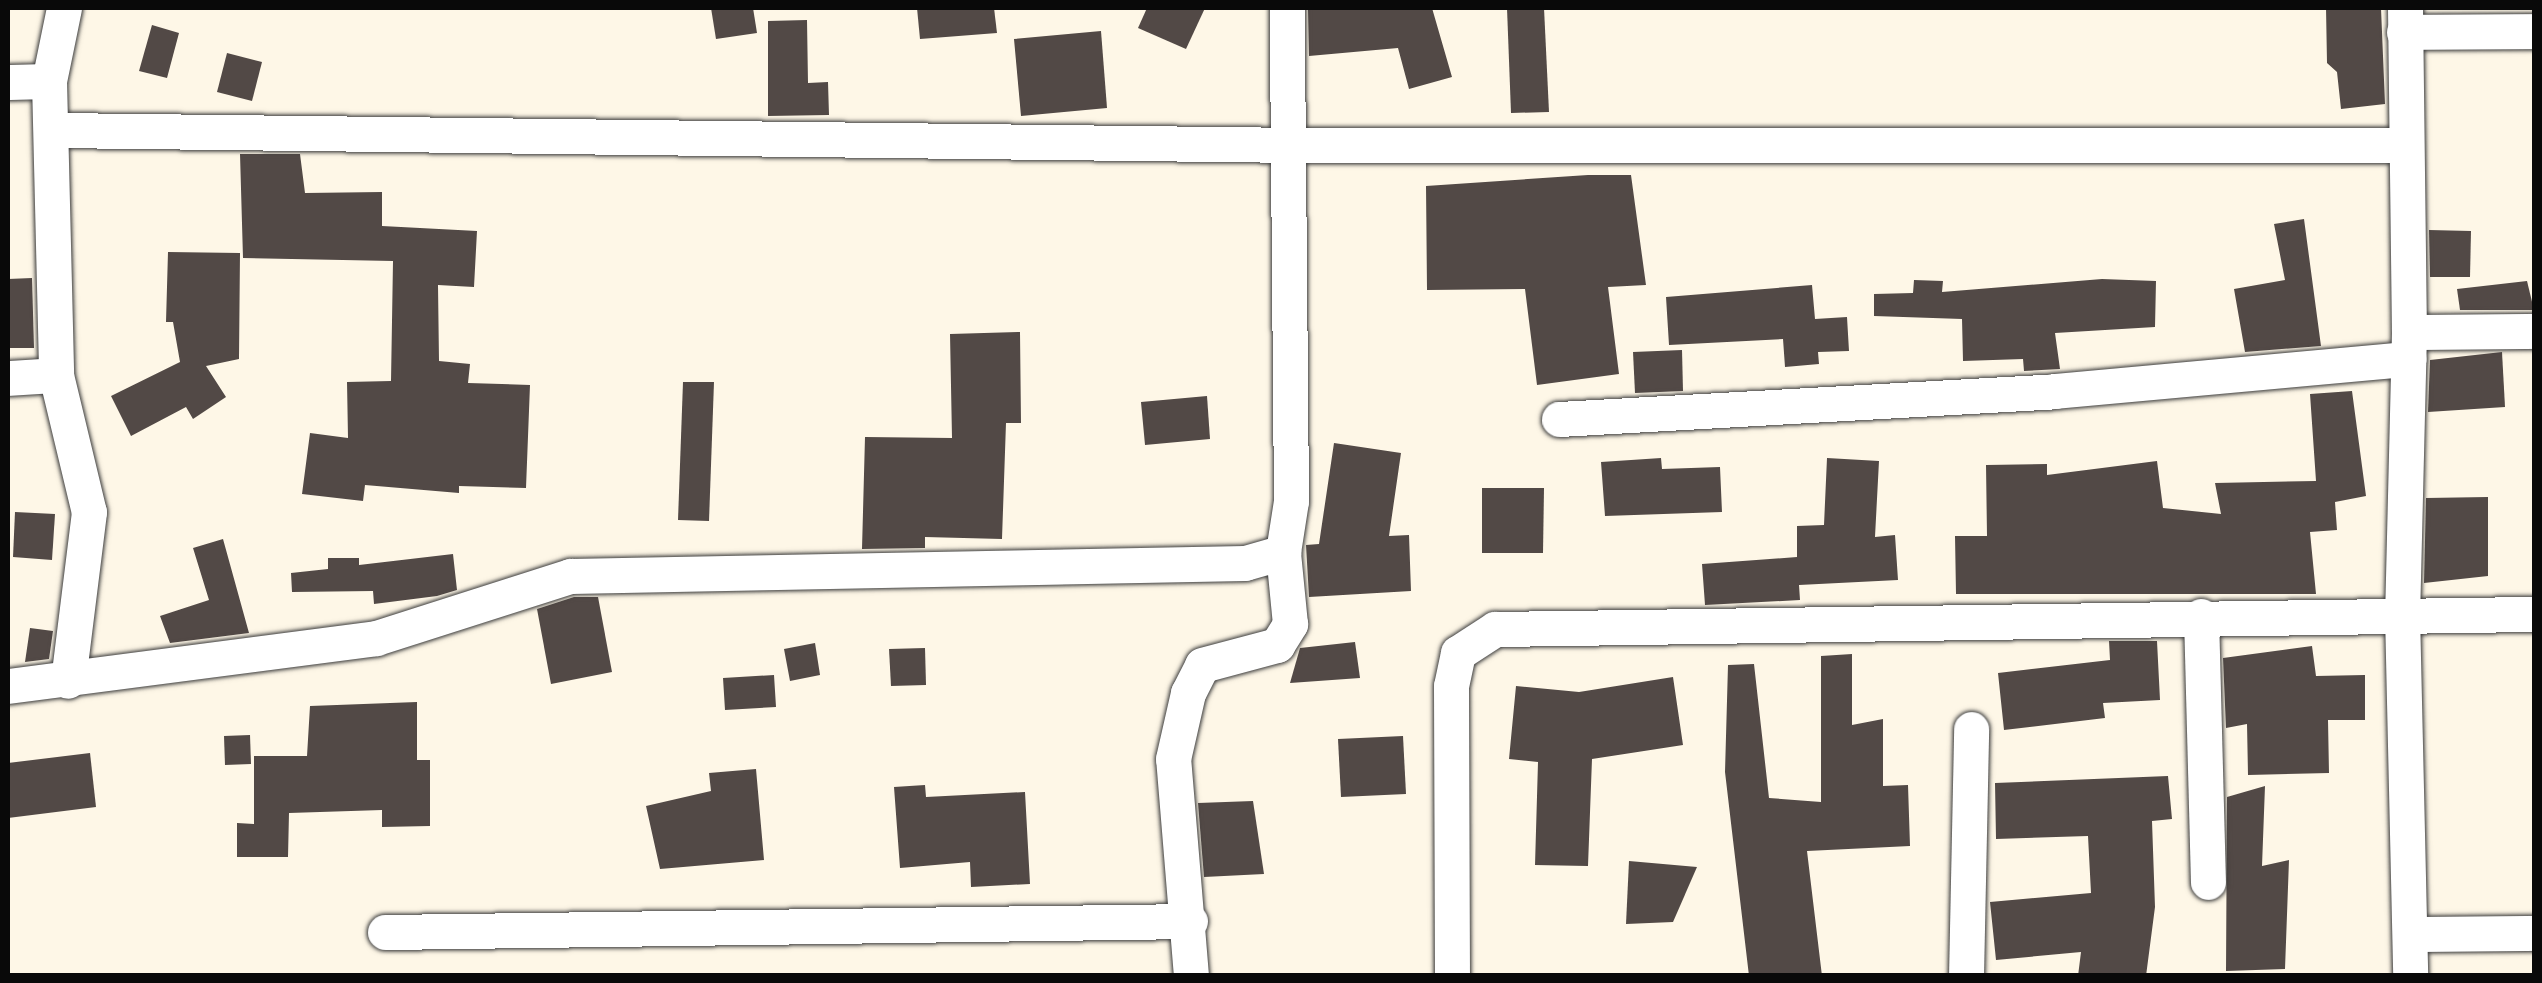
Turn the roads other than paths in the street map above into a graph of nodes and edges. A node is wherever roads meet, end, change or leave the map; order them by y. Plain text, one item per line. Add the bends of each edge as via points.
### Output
1 (64, 8) edge
2 (1287, 8) edge
3 (2404, 20) edge
4 (2534, 31) edge
5 (8, 82) edge
6 (49, 82) junction
7 (55, 130) junction
8 (1292, 145) junction
9 (2406, 146) junction
10 (2534, 331) edge
11 (2409, 345) junction
12 (56, 375) junction
13 (8, 378) edge
14 (1559, 419) dead end
15 (1283, 552) junction
16 (2402, 613) junction
17 (2534, 614) edge
18 (2201, 616) junction
19 (68, 681) junction
20 (8, 686) edge
21 (1971, 728) dead end
22 (2208, 882) dead end
23 (1190, 921) junction
24 (385, 932) dead end
25 (2534, 933) edge
26 (2410, 934) junction
27 (1190, 976) edge
28 (1452, 976) edge
29 (1966, 976) edge
30 (2410, 976) edge

1 - 6 street
2 - 8 street
3 - 4 street
3 - 9 street
5 - 6 street
6 - 7 street
7 - 8 street
7 - 12 street
8 - 9 street
8 - 15 street via 1291,502
9 - 11 street
10 - 11 street
11 - 14 street via 2054,391
11 - 16 street
12 - 13 street
12 - 19 street via 89,512
15 - 19 street via 1245,563 570,576 376,638
15 - 23 street via 1290,624 1277,645 1202,664 1188,693 1173,759
16 - 17 street
16 - 18 street
16 - 26 street
18 - 22 street
18 - 28 street via 1495,629 1458,653 1451,686
19 - 20 street
21 - 29 street
23 - 24 street
23 - 27 street
25 - 26 street
26 - 30 street

